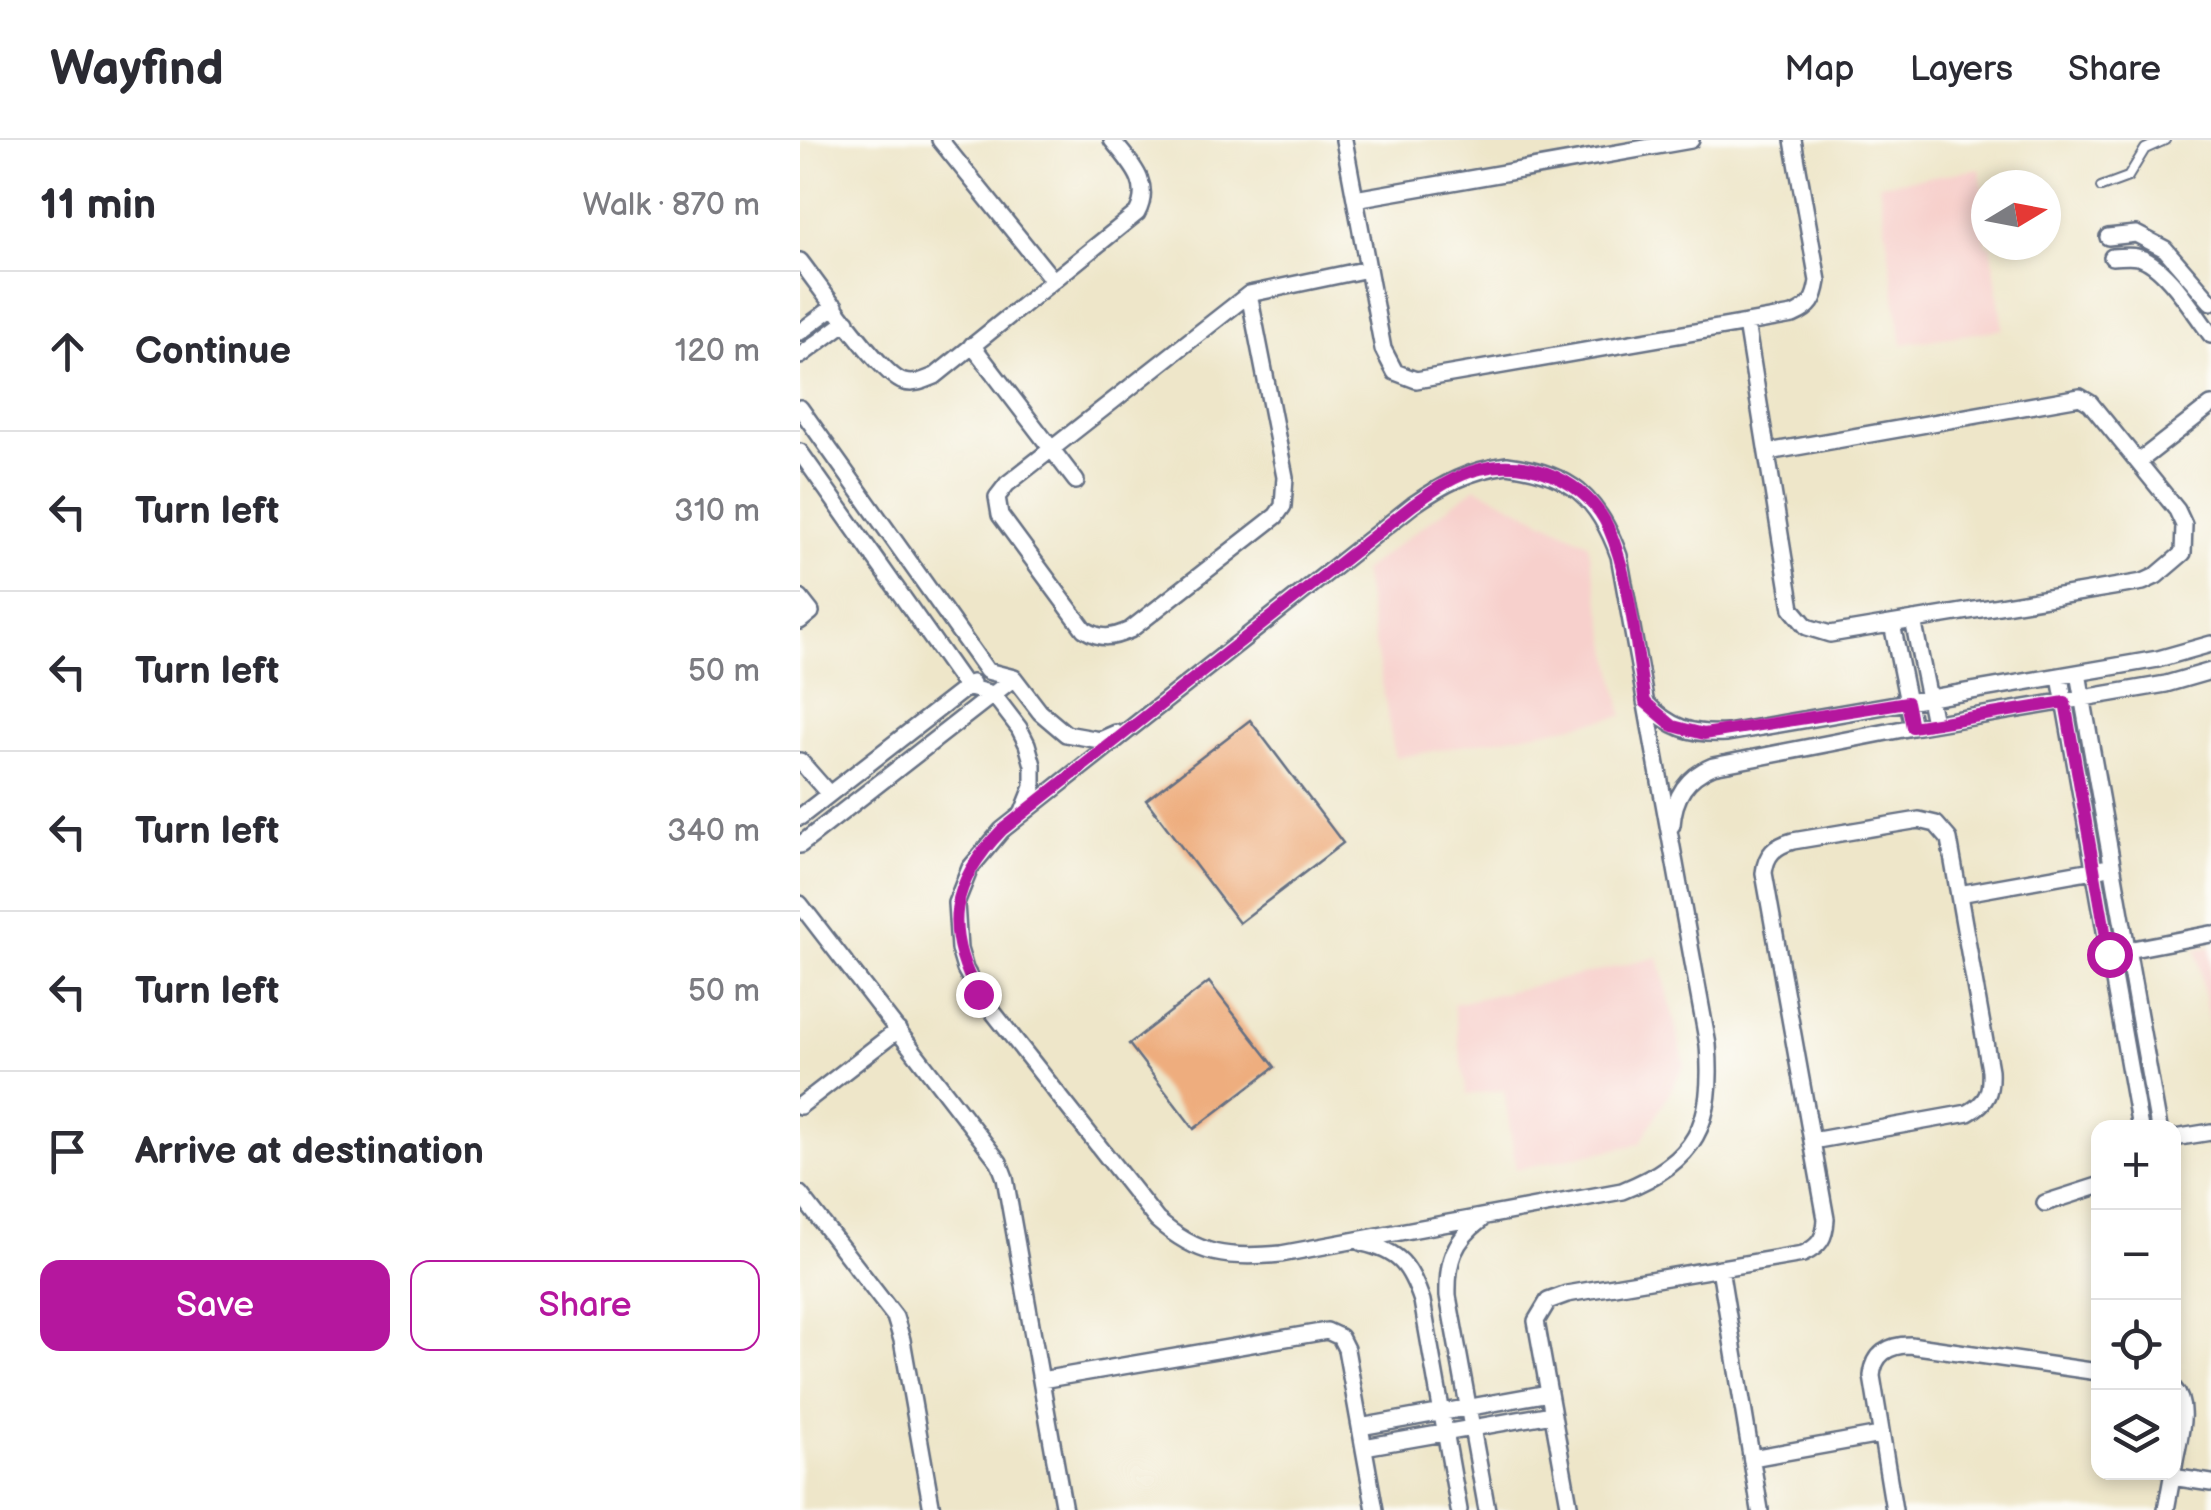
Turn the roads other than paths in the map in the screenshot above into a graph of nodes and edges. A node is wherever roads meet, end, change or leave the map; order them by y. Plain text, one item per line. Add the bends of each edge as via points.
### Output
1 (940, 140) edge
2 (1112, 140) edge
3 (1344, 140) edge
4 (1691, 140) edge
5 (1793, 140) edge
6 (2164, 140) edge
7 (2101, 188) dead end
8 (1355, 199) junction
9 (2108, 237) dead end
10 (2112, 257) dead end
11 (800, 262) edge
12 (1368, 269) junction
13 (1053, 280) junction
14 (1249, 294) junction
15 (2211, 302) edge
16 (835, 306) junction
17 (848, 322) junction
18 (1746, 323) junction
19 (2210, 330) edge
20 (800, 332) edge
21 (972, 345) junction
22 (800, 356) edge
23 (2211, 404) edge
24 (800, 408) edge
25 (1052, 449) junction
26 (800, 452) edge
27 (1768, 452) junction
28 (2138, 462) junction
29 (1076, 481) dead end
30 (800, 598) edge
31 (1913, 620) junction
32 (800, 621) edge
33 (1892, 624) junction
34 (2211, 644) edge
35 (987, 671) junction
36 (2211, 671) edge
37 (2078, 673) junction
38 (2060, 676) junction
39 (1014, 678) junction
40 (966, 687) junction
41 (992, 694) junction
42 (1929, 698) junction
43 (2084, 699) junction
44 (1645, 702) junction
45 (1907, 702) junction
46 (2065, 702) junction
47 (1934, 723) junction
48 (1133, 726) junction
49 (1912, 727) junction
50 (800, 760) edge
51 (829, 794) junction
52 (1022, 814) junction
53 (800, 818) edge
54 (1671, 844) junction
55 (800, 845) edge
56 (2113, 866) junction
57 (2094, 870) junction
58 (1958, 894) junction
59 (800, 904) edge
60 (2211, 934) edge
61 (2128, 950) junction
62 (2109, 954) junction
63 (898, 1030) junction
64 (800, 1106) edge
65 (2139, 1120) edge
66 (2158, 1120) edge
67 (2211, 1132) edge
68 (2181, 1137) edge
69 (1812, 1142) junction
70 (2091, 1188) edge
71 (800, 1194) edge
72 (2045, 1203) dead end
73 (1486, 1216) junction
74 (1353, 1241) junction
75 (1720, 1268) junction
76 (2091, 1371) edge
77 (1041, 1380) junction
78 (1549, 1393) junction
79 (1468, 1408) junction
80 (1442, 1412) junction
81 (1552, 1414) junction
82 (1360, 1427) junction
83 (1472, 1428) junction
84 (1446, 1433) junction
85 (1880, 1436) junction
86 (1364, 1448) junction
87 (1752, 1458) junction
88 (2181, 1474) edge
89 (2172, 1480) edge
90 (2211, 1483) edge
91 (932, 1510) edge
92 (1064, 1510) edge
93 (1374, 1510) edge
94 (1460, 1510) edge
95 (1487, 1510) edge
96 (1570, 1510) edge
97 (1760, 1510) edge
98 (1894, 1510) edge
99 (2166, 1510) edge

1 - 13 street
2 - 13 street via 1140,178 1143,202
3 - 8 street
4 - 8 street
5 - 18 street via 1818,281 1815,300 1793,315
6 - 7 lane via 2145,149 2128,177
8 - 12 street
9 - 15 street via 2136,234 2165,249
10 - 19 street via 2150,263
11 - 16 street
12 - 14 street
12 - 18 street via 1388,364 1416,380
13 - 21 street
14 - 25 street
14 - 25 street via 1286,478 1283,506 1114,636 1084,629 997,507 1008,484
16 - 17 street
16 - 20 street
17 - 21 street via 886,370 907,383 935,376
17 - 22 street
18 - 27 street
21 - 25 street
23 - 28 street
24 - 35 street
25 - 29 street
26 - 40 street
27 - 28 street via 2080,397
27 - 33 street via 1798,619 1830,634
28 - 31 street via 2184,525 2183,553 2156,576
30 - 32 street via 811,612
31 - 33 street
31 - 42 street
33 - 45 street
34 - 37 street
35 - 39 street
35 - 40 street
36 - 43 street
37 - 38 street
37 - 43 street
38 - 42 street
38 - 46 street
39 - 41 street
39 - 48 street via 1066,734 1100,740
40 - 41 street
40 - 51 street
41 - 52 street via 1019,728 1033,765
41 - 55 street
42 - 45 street
42 - 47 street
43 - 46 street
43 - 56 street
44 - 45 street via 1673,726 1704,734
44 - 48 street via 1608,526 1577,489 1555,476 1508,466 1445,483
44 - 54 street
45 - 49 street
46 - 47 street
46 - 57 street
47 - 49 street
48 - 52 street
49 - 54 street via 1702,770 1673,809
50 - 51 street
51 - 53 street
52 - 74 street via 977,858 956,902 959,950 978,994 1177,1237 1211,1252 1250,1257
54 - 73 street via 1708,1045 1711,1078 1701,1130 1670,1168 1622,1191
56 - 57 street
56 - 61 street
57 - 58 street
57 - 62 street
58 - 69 street via 1989,1095 1968,1114
58 - 69 street via 1948,839 1928,821 1793,841 1765,861
59 - 63 street
60 - 61 street
61 - 62 street
61 - 66 street
62 - 65 street
63 - 64 street
63 - 77 street via 999,1162
67 - 68 street
69 - 75 street via 1826,1220 1821,1243 1803,1254
70 - 72 street
71 - 91 street via 894,1317
73 - 74 street
73 - 79 street via 1463,1234 1448,1271
74 - 80 street via 1390,1252 1413,1273
75 - 78 street via 1548,1302 1536,1321
75 - 87 street
76 - 85 street via 1896,1345 1873,1364
77 - 82 street via 1328,1331 1346,1349
77 - 92 street
78 - 79 street
78 - 81 street
79 - 80 street
79 - 83 street
80 - 82 street
80 - 84 street
81 - 83 street
81 - 96 street
82 - 86 street
83 - 84 street
83 - 95 street
84 - 86 street
84 - 94 street
85 - 87 street
85 - 98 street
86 - 93 street
87 - 97 street
88 - 90 street
89 - 99 street

